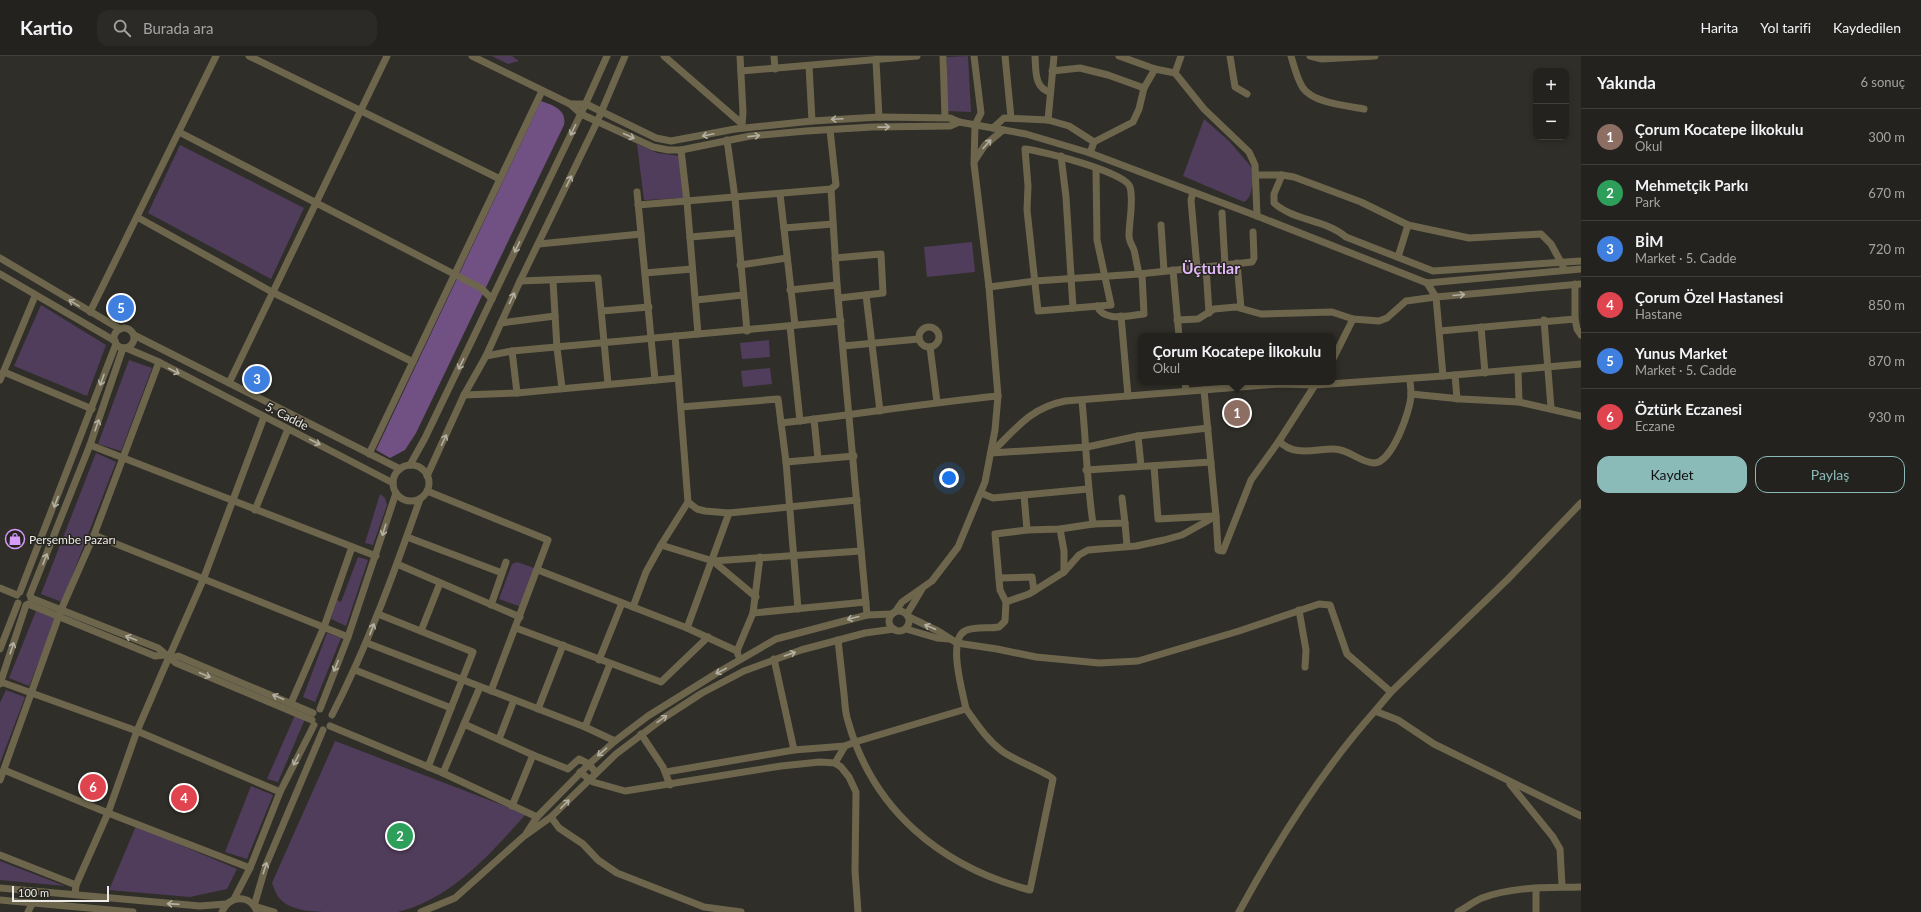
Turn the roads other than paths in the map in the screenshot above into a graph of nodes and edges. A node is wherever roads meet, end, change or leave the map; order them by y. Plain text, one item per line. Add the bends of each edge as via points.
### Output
1 (216, 56) edge
2 (249, 56) edge
3 (387, 56) edge
4 (472, 56) edge
5 (607, 56) edge
6 (625, 56) edge
7 (664, 56) edge
8 (740, 56) edge
9 (774, 56) edge
10 (907, 56) edge
11 (917, 56) edge
12 (943, 56) edge
13 (974, 56) edge
14 (1005, 56) edge
15 (1035, 56) edge
16 (1054, 56) edge
17 (1119, 56) edge
18 (1181, 56) edge
19 (1230, 56) edge
20 (1291, 56) edge
21 (1310, 56) edge
22 (1375, 56) edge
23 (842, 60) edge
24 (876, 61) junction
25 (809, 66) junction
26 (1155, 68) junction
27 (776, 69) junction
28 (741, 72) junction
29 (1052, 72) junction
30 (1175, 73) junction
31 (1144, 88) junction
32 (542, 91) junction
33 (1050, 92) junction
34 (1247, 94) dead end
35 (570, 104) junction
36 (586, 104) junction
37 (1364, 109) dead end
38 (361, 112) junction
39 (602, 112) junction
40 (581, 114) junction
41 (879, 117) junction
42 (945, 117) junction
43 (1011, 118) junction
44 (1048, 120) junction
45 (812, 121) junction
46 (597, 122) junction
47 (959, 122) junction
48 (975, 124) junction
49 (742, 126) junction
50 (993, 128) junction
51 (830, 130) junction
52 (1003, 130) junction
53 (179, 132) junction
54 (727, 140) junction
55 (1094, 142) junction
56 (681, 150) junction
57 (1090, 153) junction
58 (1060, 156) junction
59 (974, 160) junction
60 (1116, 163) junction
61 (1096, 169) junction
62 (1112, 173) junction
63 (1257, 175) junction
64 (1282, 175) junction
65 (500, 179) junction
66 (831, 189) junction
67 (637, 192) dead end
68 (1193, 192) junction
69 (780, 194) junction
70 (735, 198) junction
71 (687, 202) junction
72 (317, 204) junction
73 (638, 205) junction
74 (1222, 213) dead end
75 (1257, 216) junction
76 (137, 217) junction
77 (833, 224) junction
78 (1408, 225) junction
79 (1161, 226) dead end
80 (784, 228) junction
81 (1253, 232) dead end
82 (737, 233) junction
83 (641, 234) junction
84 (690, 237) junction
85 (538, 244) junction
86 (1398, 257) junction
87 (0, 258) edge
88 (786, 258) junction
89 (836, 258) junction
90 (1581, 261) edge
91 (1563, 262) junction
92 (1237, 263) junction
93 (740, 265) junction
94 (1225, 265) junction
95 (1206, 267) junction
96 (1197, 268) junction
97 (692, 269) junction
98 (1581, 269) edge
99 (1173, 270) junction
100 (1564, 270) junction
101 (1164, 271) junction
102 (1433, 271) junction
103 (646, 273) junction
104 (0, 274) edge
105 (1140, 274) junction
106 (454, 275) junction
107 (1070, 277) junction
108 (1104, 277) junction
109 (520, 281) junction
110 (553, 281) junction
111 (1035, 281) junction
112 (1427, 283) junction
113 (1578, 284) edge
114 (837, 285) junction
115 (989, 287) junction
116 (790, 290) junction
117 (272, 292) junction
118 (743, 295) junction
119 (866, 295) junction
120 (35, 296) junction
121 (1436, 297) junction
122 (839, 298) junction
123 (492, 300) junction
124 (696, 300) junction
125 (1097, 306) junction
126 (649, 307) junction
127 (1073, 308) junction
128 (1241, 308) junction
129 (602, 311) junction
130 (90, 312) junction
131 (1209, 312) junction
132 (555, 316) junction
133 (1121, 316) junction
134 (1354, 319) junction
135 (1575, 319) junction
136 (1177, 320) junction
137 (1544, 320) junction
138 (841, 321) junction
139 (501, 323) junction
140 (792, 325) junction
141 (1481, 327) junction
142 (120, 329) junction
143 (747, 331) junction
144 (1440, 331) junction
145 (1179, 333) edge
146 (698, 334) junction
147 (134, 335) junction
148 (1581, 335) edge
149 (675, 336) junction
150 (651, 338) junction
151 (920, 339) junction
152 (115, 342) junction
153 (606, 344) junction
154 (872, 344) junction
155 (843, 346) junction
156 (930, 347) junction
157 (125, 348) junction
158 (557, 348) junction
159 (512, 351) junction
160 (1336, 353) edge
161 (486, 356) junction
162 (159, 362) junction
163 (412, 362) junction
164 (1581, 364) edge
165 (1548, 368) junction
166 (1518, 370) junction
167 (1485, 373) junction
168 (1455, 375) junction
169 (1443, 376) junction
170 (1, 377) edge
171 (678, 378) junction
172 (1410, 379) junction
173 (655, 380) junction
174 (229, 383) junction
175 (1336, 383) edge
176 (608, 384) junction
177 (1185, 385) edge
178 (1266, 385) edge
179 (1315, 385) edge
180 (562, 388) junction
181 (1204, 390) junction
182 (1186, 391) junction
183 (517, 393) junction
184 (1411, 394) junction
185 (464, 395) junction
186 (998, 396) junction
187 (1128, 396) junction
188 (1457, 399) junction
189 (1082, 401) junction
190 (937, 402) junction
191 (1519, 402) junction
192 (681, 407) junction
193 (1551, 408) junction
194 (92, 409) junction
195 (880, 411) junction
196 (850, 416) junction
197 (1581, 416) edge
198 (264, 417) junction
199 (814, 419) junction
200 (800, 421) junction
201 (781, 423) junction
202 (1208, 428) junction
203 (288, 429) junction
204 (1138, 436) junction
205 (1279, 442) junction
206 (90, 445) junction
207 (1087, 447) junction
208 (991, 453) junction
209 (369, 454) junction
210 (854, 456) junction
211 (123, 459) junction
212 (818, 459) junction
213 (786, 462) junction
214 (1211, 462) junction
215 (410, 465) junction
216 (1141, 466) junction
217 (1154, 466) junction
218 (400, 469) junction
219 (1086, 470) junction
220 (427, 476) junction
221 (393, 483) junction
222 (1088, 489) junction
223 (427, 491) junction
224 (396, 493) junction
225 (981, 493) junction
226 (1024, 495) junction
227 (1122, 498) dead end
228 (420, 499) junction
229 (232, 500) junction
230 (857, 500) junction
231 (688, 502) junction
232 (1581, 503) edge
233 (790, 507) junction
234 (255, 510) junction
235 (729, 514) junction
236 (1216, 516) junction
237 (1125, 523) junction
238 (1093, 524) junction
239 (1060, 529) junction
240 (1027, 530) junction
241 (94, 535) junction
242 (407, 536) junction
243 (661, 545) junction
244 (352, 546) junction
245 (1126, 546) junction
246 (861, 551) junction
247 (793, 555) junction
248 (376, 556) junction
249 (760, 557) junction
250 (714, 561) junction
251 (506, 562) dead end
252 (397, 564) junction
253 (538, 570) junction
254 (1064, 572) junction
255 (502, 573) junction
256 (999, 578) junction
257 (203, 580) junction
258 (440, 583) junction
259 (0, 588) edge
260 (922, 589) junction
261 (1034, 591) junction
262 (19, 593) junction
263 (756, 597) junction
264 (29, 600) junction
265 (866, 602) junction
266 (1006, 602) junction
267 (18, 603) junction
268 (622, 603) junction
269 (491, 605) junction
270 (632, 607) junction
271 (798, 609) junction
272 (1299, 610) junction
273 (60, 613) junction
274 (753, 613) junction
275 (894, 613) junction
276 (378, 614) junction
277 (867, 615) junction
278 (908, 616) junction
279 (520, 617) junction
280 (324, 627) junction
281 (516, 628) junction
282 (687, 628) junction
283 (894, 629) junction
284 (906, 629) junction
285 (421, 631) junction
286 (348, 637) junction
287 (708, 637) junction
288 (950, 639) junction
289 (838, 640) junction
290 (367, 642) junction
291 (957, 643) junction
292 (563, 645) junction
293 (0, 649) edge
294 (737, 651) junction
295 (168, 656) junction
296 (774, 659) junction
297 (599, 660) junction
298 (741, 660) junction
299 (610, 664) junction
300 (1305, 667) dead end
301 (355, 670) junction
302 (462, 680) junction
303 (1, 683) edge
304 (480, 687) junction
305 (491, 691) junction
306 (1391, 692) junction
307 (32, 693) junction
308 (514, 700) junction
309 (291, 703) junction
310 (451, 708) junction
311 (320, 709) junction
312 (538, 709) junction
313 (966, 709) junction
314 (1375, 711) junction
315 (332, 715) junction
316 (313, 720) junction
317 (464, 724) junction
318 (330, 726) junction
319 (585, 727) junction
320 (323, 730) junction
321 (137, 731) junction
322 (641, 734) junction
323 (499, 739) junction
324 (615, 741) junction
325 (855, 742) junction
326 (845, 746) junction
327 (794, 750) junction
328 (533, 755) junction
329 (835, 763) junction
330 (589, 764) junction
331 (428, 767) junction
332 (4, 770) junction
333 (580, 772) junction
334 (596, 772) junction
335 (666, 772) junction
336 (443, 773) junction
337 (1498, 776) junction
338 (0, 780) edge
339 (589, 780) junction
340 (670, 785) junction
341 (280, 792) junction
342 (512, 806) junction
343 (108, 813) junction
344 (1581, 816) edge
345 (537, 817) junction
346 (551, 817) junction
347 (523, 837) junction
348 (0, 855) edge
349 (250, 868) junction
350 (76, 885) junction
351 (1562, 886) junction
352 (1581, 887) edge
353 (0, 888) edge
354 (1536, 888) junction
355 (76, 894) junction
356 (234, 899) junction
357 (0, 900) edge
358 (32, 904) junction
359 (226, 904) junction
360 (256, 909) edge
361 (80, 910) edge
362 (28, 912) edge
363 (133, 912) edge
364 (222, 912) edge
365 (274, 912) edge
366 (421, 912) edge
367 (741, 912) edge
368 (858, 912) edge
369 (1239, 912) edge
370 (1458, 912) edge
371 (1536, 912) edge

1 - 53 street
2 - 38 street
3 - 38 street
4 - 32 street
5 - 36 street
6 - 39 street
7 - 49 street
8 - 28 street
9 - 27 street
10 - 11 street
10 - 24 street
12 - 42 street
13 - 48 street via 981,113
14 - 43 street
15 - 33 street via 1040,87
16 - 29 street
17 - 26 street
18 - 30 street
19 - 34 street via 1235,86
20 - 37 street via 1301,84 1310,94 1318,99
21 - 22 street via 1322,59
23 - 24 street
23 - 25 street
24 - 41 street
25 - 27 street
25 - 45 street
26 - 30 street
26 - 31 street
27 - 28 street
28 - 49 street
29 - 31 street via 1080,68
29 - 33 street
30 - 63 street via 1204,109 1249,152
31 - 55 street via 1133,122
32 - 35 street
32 - 65 street
33 - 44 street
35 - 36 street
35 - 40 street
36 - 39 street
36 - 40 street
38 - 65 street
38 - 72 street
39 - 46 street
49 -> 39 street via 683,140 666,141
40 - 46 street
40 -> 123 street
41 - 42 street
41 -> 45 street
42 - 47 street
43 - 44 street
43 - 50 street via 1000,120
44 - 55 street via 1069,126
45 - 49 street
46 -> 56 street via 653,147
85 -> 46 street
47 - 48 street
51 -> 47 street via 950,126
48 - 50 street
48 - 59 street
50 - 52 street
54 -> 51 street
51 - 66 street via 836,185
52 - 57 street via 1026,134
59 -> 52 street via 985,145
53 - 72 street
53 - 76 street
54 - 56 street
54 - 70 street
55 - 57 street
56 - 71 street
57 - 60 street
58 - 61 street
58 - 107 street via 1066,197
58 - 111 street via 1025,149 1027,210
59 - 115 street
60 - 62 street
60 - 68 street
61 - 62 street
61 - 108 street via 1097,240
62 - 105 street via 1130,186 1129,238
63 - 64 street
63 - 75 street
64 - 78 street via 1361,202
64 - 86 street via 1274,194 1274,203 1281,210 1336,229 1346,237
65 - 106 street
66 - 69 street
66 - 77 street
67 - 73 street
68 - 75 street
68 - 96 street via 1191,200
69 - 70 street
69 - 80 street
70 - 71 street
70 - 82 street
71 - 73 street
71 - 84 street
72 - 106 street
72 - 117 street
73 - 83 street
74 - 94 street
75 - 112 street
76 - 117 street
76 - 130 street
77 - 80 street
77 - 89 street
78 - 86 street
78 - 91 street via 1469,238 1541,234
79 - 101 street
80 - 88 street
81 - 92 street via 1252,262
82 - 84 street
82 - 93 street
83 - 85 street
83 - 103 street
84 - 97 street
85 - 109 street
86 - 102 street
130 -> 87 street
88 - 93 street
88 - 116 street
89 - 114 street
89 - 119 street via 881,254 883,293
90 - 91 street
91 - 100 street
91 - 102 street
92 - 94 street
92 - 128 street
93 - 118 street
94 - 95 street
95 - 96 street
95 - 131 street
96 - 99 street
97 - 103 street
97 - 124 street
98 - 100 street
99 - 101 street
99 - 136 street
100 - 112 street
101 - 105 street
102 - 112 street
103 - 126 street
104 - 120 street
105 - 108 street
105 - 133 street via 1144,314
106 - 123 street via 481,288
106 - 163 street
107 - 108 street
107 - 111 street
107 - 127 street
108 - 125 street via 1111,305
109 - 110 street
139 -> 109 street
110 - 129 street via 598,278
110 - 132 street
111 - 115 street
111 - 127 street via 1038,311
112 - 121 street
121 -> 113 street
113 - 135 street
114 - 116 street
114 - 122 street
115 - 186 street
116 - 140 street
117 - 163 street
117 - 174 street
118 - 124 street
118 - 143 street
119 - 122 street
119 - 154 street
120 - 152 street
120 - 170 street
121 - 134 street via 1406,302 1387,318 1379,321
121 - 144 street
122 - 138 street
123 -> 215 street
124 - 146 street
125 - 127 street
125 - 133 street via 1100,313 1106,316
126 - 129 street
126 - 150 street
128 - 131 street via 1227,307
128 - 134 street via 1261,314 1332,312
129 - 153 street
130 - 142 street
131 - 136 street via 1198,319
132 - 139 street
132 - 158 street
133 - 187 street
134 - 160 street
135 - 137 street
135 - 148 street
136 - 145 street
137 - 141 street
137 - 165 street
138 - 140 street
138 - 155 street
139 - 161 street
140 - 143 street
140 - 200 street
141 - 144 street
141 - 167 street
142 - 147 street via 128,329
142 - 152 street via 114,335
143 - 146 street
144 - 169 street
146 - 149 street
147 - 157 street via 133,343
147 - 174 street, 5. Cadde
149 - 150 street
149 - 171 street
150 - 153 street
150 - 173 street
151 - 154 street
151 - 156 street via 923,345
151 - 156 street via 923,329 934,329 938,333 938,340
152 - 157 street
152 -> 194 street
153 - 158 street
153 - 176 street
154 - 155 street
154 - 195 street
155 - 196 street
156 - 190 street
157 - 162 street, 5. Cadde
206 -> 157 street
158 - 159 street
158 - 180 street
159 - 161 street
159 - 183 street
161 - 185 street
162 -> 198 street, 5. Cadde
162 - 211 street
163 - 209 street
164 - 165 street
165 - 166 street
165 - 193 street
166 - 167 street
166 - 191 street
167 - 168 street
168 - 169 street
168 - 188 street
169 - 172 street
170 - 194 street
171 - 173 street
171 - 192 street
172 - 175 street
172 - 184 street
173 - 176 street
174 - 209 street, 5. Cadde
176 - 180 street
177 - 182 street
178 - 181 street
179 - 205 street
180 - 183 street
181 - 182 street
181 - 202 street
182 - 187 street
183 - 185 street
184 - 188 street
184 - 205 street via 1404,424 1382,461 1367,461 1341,449 1294,451
220 -> 185 street
186 - 190 street
186 - 208 street via 996,430
187 - 189 street
188 - 191 street
189 - 207 street
189 - 208 street via 1050,404 1036,411 1022,421
190 - 195 street
191 - 193 street
192 - 201 street via 778,399
192 - 231 street
193 - 197 street
194 -> 262 street
195 - 196 street
196 - 199 street
196 - 210 street
198 - 203 street, 5. Cadde
198 - 229 street
199 - 200 street
199 - 212 street
200 - 201 street
201 - 213 street
202 - 204 street
202 - 214 street
203 -> 221 street, 5. Cadde
203 - 234 street
204 - 207 street
204 - 216 street
205 - 236 street via 1251,480 1223,551 1218,550
206 - 211 street
264 -> 206 street
207 - 208 street
207 - 219 street
208 - 225 street
209 - 218 street, 5. Cadde
210 - 212 street
210 - 230 street
211 - 229 street
211 - 241 street
212 - 213 street
213 - 233 street
214 - 217 street
214 - 236 street
215 - 218 street
215 - 220 street via 420,468
216 - 217 street
216 - 219 street
217 - 236 street via 1158,519
218 - 221 street
219 - 222 street
220 - 223 street
221 - 224 street
222 - 226 street
222 - 238 street
223 - 228 street
223 - 253 street via 548,540
224 - 228 street via 404,500
224 -> 248 street
225 - 226 street via 993,498
225 - 260 street via 958,546 943,568
226 - 240 street
227 - 237 street
228 - 242 street
229 - 234 street
229 - 257 street
230 - 233 street
230 - 246 street
231 - 235 street via 697,509
231 - 243 street
232 - 306 street via 1508,579
233 - 235 street
233 - 247 street
234 - 244 street
235 - 250 street
236 - 245 street via 1182,535
237 - 238 street
237 - 245 street
238 - 239 street
239 - 240 street
239 - 254 street
240 - 256 street via 995,534
241 - 257 street
241 - 273 street
242 - 252 street
242 - 255 street
243 - 250 street
243 - 270 street via 646,572
244 - 248 street
244 - 280 street
245 - 254 street via 1088,550 1079,555
246 - 247 street
246 - 265 street
247 - 249 street
247 - 271 street
248 - 286 street
249 - 250 street
249 - 263 street
250 - 263 street
250 - 282 street
251 - 255 street
252 - 258 street
252 - 276 street
253 - 268 street
253 - 279 street
254 - 261 street
255 - 269 street
256 - 261 street via 1032,576
256 - 266 street via 1000,590
257 - 280 street
257 - 295 street
258 - 269 street
258 - 285 street
259 - 262 street
260 - 275 street via 902,602
260 - 278 street
261 - 266 street
262 - 264 street via 27,592
262 - 267 street
263 - 274 street
264 - 267 street
264 - 273 street
303 -> 264 street
265 - 271 street
265 - 277 street
266 - 291 street via 1003,624 992,629 966,630
267 - 293 street
268 - 270 street
268 - 297 street
269 - 279 street
270 - 282 street
271 - 274 street
272 - 291 street via 1240,631 1138,661 1100,663 1036,657
272 - 300 street via 1306,650
272 - 306 street via 1319,604 1330,605 1347,654
273 - 295 street via 155,656
273 - 307 street
274 - 294 street
275 - 277 street
275 - 278 street via 902,611
275 - 283 street via 889,620
276 - 285 street
290 -> 276 street
277 -> 298 street via 776,639
278 - 284 street via 909,624
288 -> 278 street
279 - 281 street
280 - 286 street
280 - 309 street
281 - 292 street
281 - 305 street
282 - 287 street
283 - 284 street
283 - 289 street
284 - 288 street
285 - 302 street via 473,652
286 -> 311 street
287 - 294 street
287 - 299 street via 661,682
288 - 291 street
296 -> 289 street
289 - 325 street via 847,720
290 - 301 street
290 - 302 street
291 - 313 street via 958,672
292 - 297 street
292 - 312 street
294 - 298 street
309 -> 295 street via 178,656
295 -> 316 street via 176,663
295 - 321 street
322 -> 296 street via 702,693
296 - 327 street
297 - 299 street
298 -> 324 street via 680,695
299 - 319 street
301 - 310 street
301 - 315 street
302 - 304 street
302 - 310 street
303 - 307 street
304 - 305 street
304 - 317 street
305 - 308 street
306 - 314 street
307 - 321 street
307 - 332 street
308 - 312 street
308 - 323 street
309 - 316 street
310 - 331 street
311 - 315 street via 327,709
311 - 316 street
312 - 319 street
313 - 325 street
313 - 325 street via 996,747 1016,761 1049,774 1053,779 1030,890 978,872 925,840 906,823 889,802
314 - 337 street via 1398,720 1434,744
314 - 369 street via 1329,769 1272,854
315 - 318 street
316 - 320 street
316 -> 341 street
317 - 323 street
317 - 336 street
318 - 320 street
318 - 331 street
319 - 324 street
360 -> 320 street via 266,865
321 - 341 street
321 - 343 street
322 - 334 street
322 - 335 street
323 - 328 street
324 -> 330 street
325 - 326 street
326 - 327 street
326 - 329 street
327 - 335 street
328 - 330 street via 568,769 579,759
328 - 342 street
329 - 340 street via 781,766
329 - 368 street via 849,777 856,792 855,871
330 - 333 street
330 - 334 street
331 - 336 street
332 - 338 street
332 - 343 street
333 - 339 street
333 - 345 street
334 - 339 street
335 - 340 street
336 - 342 street
337 - 344 street
337 - 351 street via 1513,786 1560,849
339 - 340 street via 625,791
346 -> 339 street
341 - 349 street
342 - 345 street
343 - 349 street
343 - 350 street
345 - 347 street
346 - 347 street
346 - 367 street via 559,828 584,844 598,860 617,873 704,907
347 - 366 street via 455,898
348 - 350 street
349 - 356 street
350 - 355 street
351 - 352 street
351 - 354 street
353 - 355 street
354 - 370 street via 1507,891 1482,898
354 - 371 street
359 -> 355 street via 200,906
356 - 359 street
356 - 360 street via 245,899
357 - 358 street
358 - 361 street
358 - 362 street
359 - 364 street
360 - 365 street
361 - 363 street

